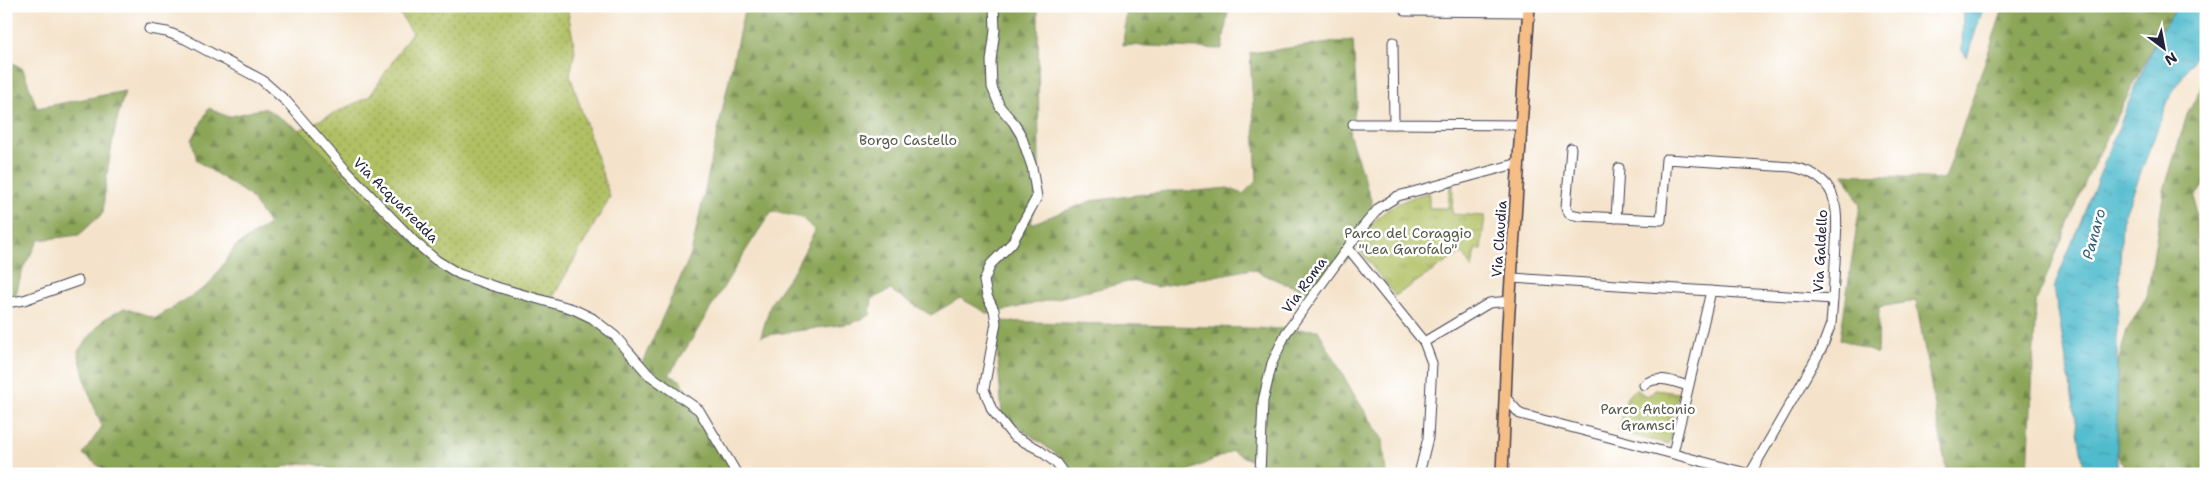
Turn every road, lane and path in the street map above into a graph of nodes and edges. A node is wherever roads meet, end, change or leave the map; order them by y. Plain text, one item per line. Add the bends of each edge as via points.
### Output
1 (994, 6) edge
2 (1529, 9) edge
3 (1405, 11) dead end
4 (149, 29) dead end
5 (1393, 42) dead end
6 (1353, 124) dead end
7 (1394, 124) junction
8 (1522, 125) junction
9 (1571, 148) dead end
10 (1519, 163) junction
11 (1620, 168) dead end
12 (1616, 218) junction
13 (1348, 248) junction
14 (1512, 278) junction
15 (78, 281) dead end
16 (1711, 291) junction
17 (1833, 299) junction
18 (1510, 301) junction
19 (6, 303) edge
20 (1424, 342) junction
21 (1644, 385) dead end
22 (1688, 386) junction
23 (1505, 398) junction
24 (1520, 414) junction
25 (1504, 421) junction
26 (1673, 453) junction
27 (737, 474) edge
28 (1064, 474) edge
29 (1260, 474) edge
30 (1418, 474) edge
31 (1502, 474) edge
32 (1750, 474) edge

1 - 28 street via 992,87 1000,106 1021,136 1032,166 1037,197 1012,244 991,264 984,281 996,323 984,389 992,410 1013,436 1038,449
2 - 3 street
2 - 8 main road, Via Claudia
4 - 27 street, Via Acquafredda via 185,39 262,80 287,102 344,168 436,260 459,274 573,309 592,318 615,336 648,374 699,410
5 - 7 street
6 - 7 street
7 - 8 street
8 - 10 main road, Via Claudia
9 - 12 street, Via Galdello via 1568,212
10 - 13 street, Via Roma via 1398,196 1379,208
10 - 14 main road, Via Claudia
11 - 12 street
12 - 17 street, Via Galdello via 1661,220 1666,158 1805,169 1828,186 1835,201
13 - 20 street
13 - 29 street, Via Roma via 1286,333 1272,363 1263,401
14 - 16 street, Via Galdello
14 - 18 main road, Via Claudia
15 - 19 street
16 - 17 street, Via Galdello
16 - 22 street
17 - 32 street via 1831,324 1822,348
18 - 20 street via 1489,303
18 - 23 main road, Via Claudia
20 - 30 street via 1432,362 1432,372 1428,438
21 - 22 street via 1661,380
22 - 26 street
23 - 24 street
23 - 25 main road, Via Claudia
24 - 25 street
24 - 26 street
25 - 31 main road, Via Claudia
26 - 32 street

